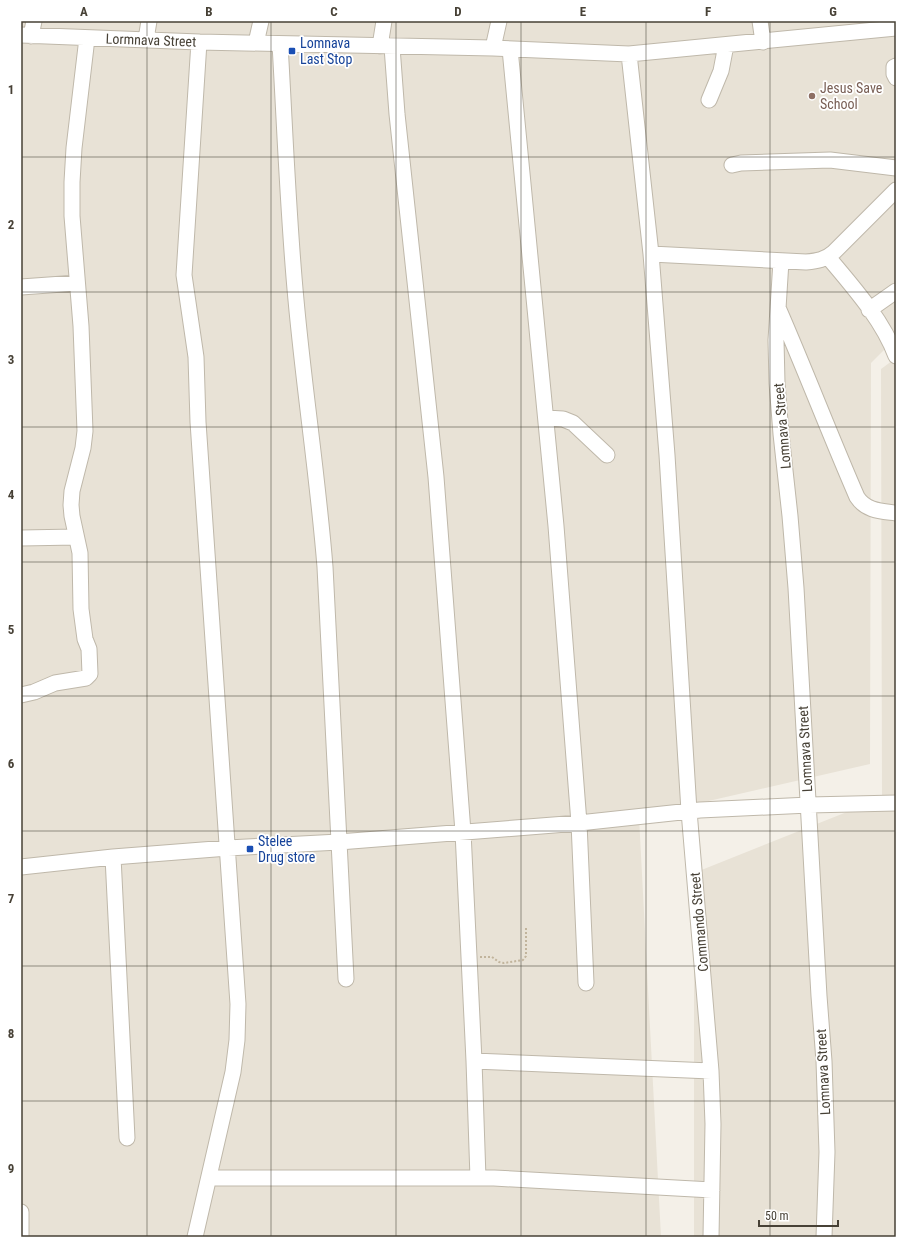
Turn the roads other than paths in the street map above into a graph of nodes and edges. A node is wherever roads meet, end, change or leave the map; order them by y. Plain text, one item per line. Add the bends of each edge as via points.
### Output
1 (149, 21) edge
2 (261, 21) edge
3 (384, 21) edge
4 (499, 21) edge
5 (760, 21) edge
6 (896, 28) edge
7 (29, 31) edge
8 (88, 38) junction
9 (146, 39) junction
10 (199, 42) junction
11 (763, 42) junction
12 (256, 44) junction
13 (280, 44) junction
14 (726, 45) junction
15 (386, 46) junction
16 (493, 48) junction
17 (510, 49) junction
18 (629, 54) junction
19 (896, 66) edge
20 (896, 78) edge
21 (709, 100) dead end
22 (732, 166) dead end
23 (896, 168) edge
24 (896, 190) edge
25 (651, 254) junction
26 (828, 257) junction
27 (781, 261) junction
28 (77, 283) junction
29 (21, 287) edge
30 (896, 291) edge
31 (778, 308) junction
32 (870, 310) junction
33 (896, 356) edge
34 (546, 418) junction
35 (607, 455) dead end
36 (896, 514) edge
37 (76, 537) junction
38 (21, 538) edge
39 (21, 694) edge
40 (896, 803) edge
41 (809, 805) junction
42 (689, 811) junction
43 (579, 823) junction
44 (463, 832) junction
45 (339, 842) junction
46 (228, 848) junction
47 (113, 857) junction
48 (21, 867) edge
49 (346, 979) dead end
50 (586, 983) dead end
51 (474, 1061) junction
52 (711, 1071) junction
53 (127, 1138) dead end
54 (210, 1178) junction
55 (478, 1178) junction
56 (712, 1190) junction
57 (21, 1212) edge
58 (21, 1236) edge
59 (195, 1237) edge
60 (711, 1237) edge
61 (824, 1237) edge

1 - 9 street
2 - 12 street
3 - 15 street
4 - 16 street
5 - 11 street
6 - 11 street, Lormnava Street
7 - 8 street, Lormnava Street
8 - 9 street, Lormnava Street
8 - 28 street via 72,182
9 - 10 street, Lormnava Street
10 - 12 street, Lormnava Street
10 - 46 street via 184,275 196,357 198,430
11 - 14 street, Lormnava Street
12 - 13 street, Lormnava Street
13 - 15 street, Lormnava Street
13 - 45 street via 296,300 322,539
14 - 18 street, Lormnava Street
14 - 21 street via 722,65
15 - 16 street, Lormnava Street
15 - 44 street via 398,122 436,477
16 - 17 street, Lormnava Street
17 - 18 street, Lormnava Street
17 - 34 street
18 - 25 street, Commando Street
19 - 20 street
22 - 23 street via 741,163 830,160
24 - 26 street
25 - 27 street
25 - 42 street, Commando Street via 678,607
26 - 27 street via 806,262
26 - 32 street
27 - 31 street, Lomnava Street
28 - 29 street
28 - 37 street via 85,430 72,491 72,516
30 - 32 street
31 - 36 street via 857,497 872,510
31 - 41 street, Lomnava Street via 777,383 796,588
32 - 33 street
34 - 35 street via 563,419 573,423
34 - 43 street
37 - 38 street
37 - 39 street via 80,559 81,609 89,649 90,674 86,678 55,683 34,692
40 - 41 street
41 - 42 street
41 - 61 street, Lomnava Street via 827,1152
42 - 43 street
42 - 52 street, Commando Street
43 - 44 street
43 - 50 street
44 - 45 street
44 - 51 street
45 - 46 street
45 - 49 street
46 - 47 street
46 - 54 street via 238,1004 237,1040 233,1072
47 - 48 street
47 - 53 street
51 - 52 street
51 - 55 street
52 - 56 street, Commando Street
54 - 55 street
54 - 59 street
55 - 56 street
56 - 60 street, Commando Street
57 - 58 street

